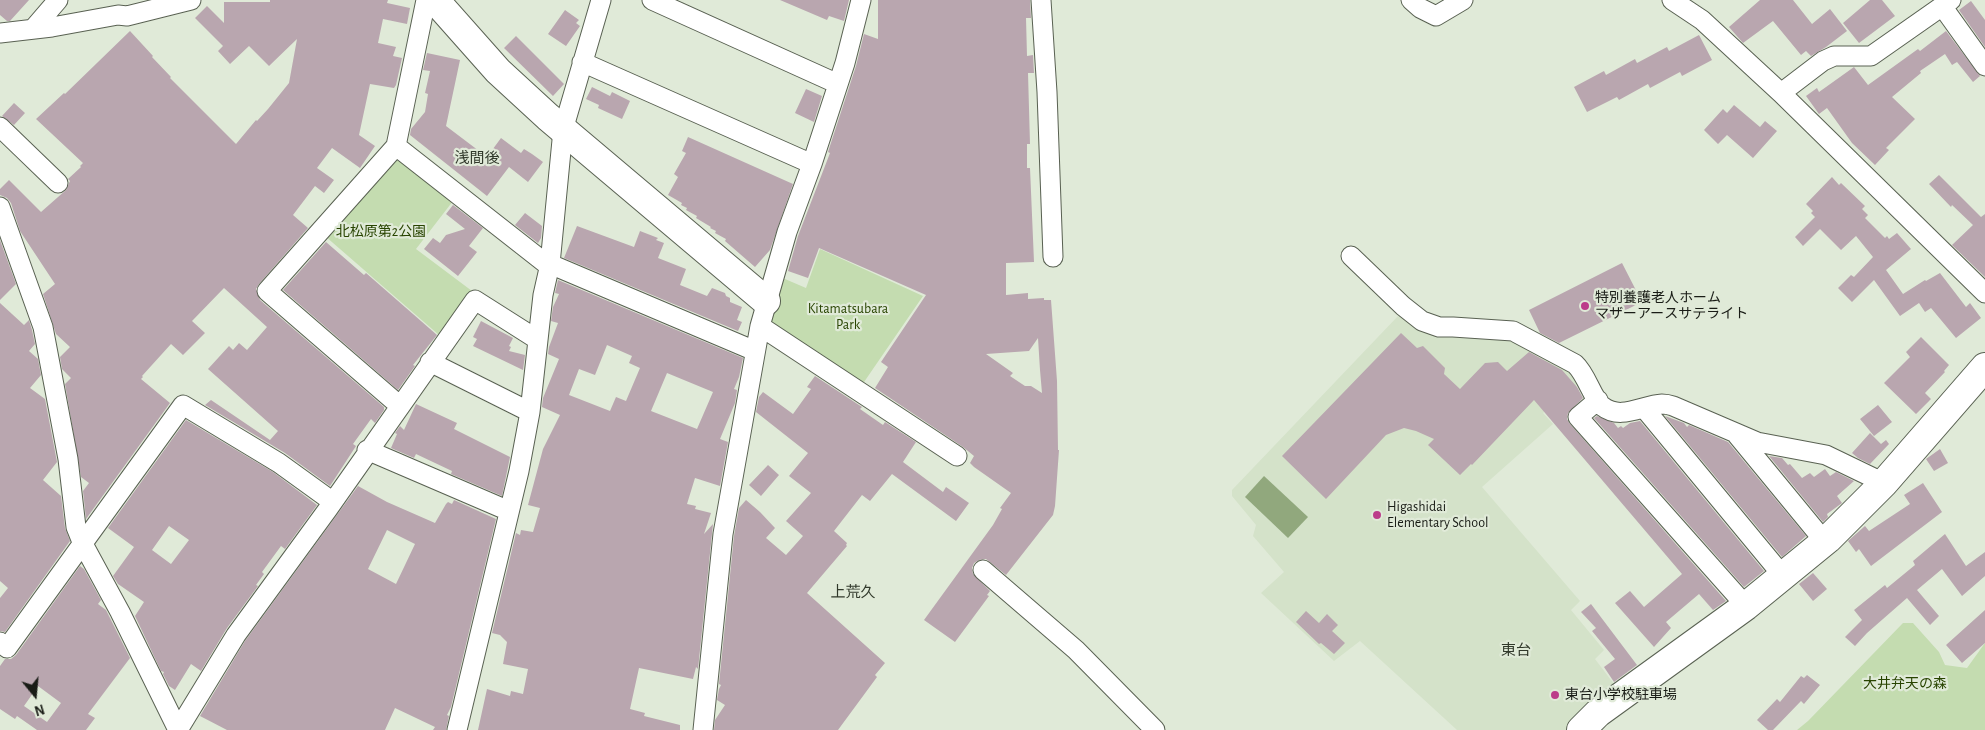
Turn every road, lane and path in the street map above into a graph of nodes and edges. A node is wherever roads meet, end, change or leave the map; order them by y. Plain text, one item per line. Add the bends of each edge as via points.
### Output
1 (58, 0) edge
2 (191, 0) edge
3 (426, 0) edge
4 (435, 0) edge
5 (601, 0) edge
6 (652, 0) edge
7 (862, 0) edge
8 (1041, 0) edge
9 (1411, 0) edge
10 (1463, 0) edge
11 (1672, 0) edge
12 (1947, 3) edge
13 (33, 29) junction
14 (0, 33) edge
15 (582, 62) junction
16 (1985, 66) edge
17 (838, 84) junction
18 (1781, 93) junction
19 (0, 127) edge
20 (563, 130) junction
21 (396, 146) junction
22 (812, 164) junction
23 (58, 182) dead end
24 (0, 207) edge
25 (1351, 256) dead end
26 (1053, 257) dead end
27 (550, 265) junction
28 (1985, 293) edge
29 (763, 314) junction
30 (538, 340) junction
31 (755, 351) junction
32 (430, 362) junction
33 (1985, 367) edge
34 (1598, 400) junction
35 (400, 406) junction
36 (1644, 408) junction
37 (530, 412) junction
38 (1733, 431) junction
39 (367, 450) junction
40 (957, 456) dead end
41 (1884, 483) junction
42 (332, 502) junction
43 (509, 511) junction
44 (82, 542) junction
45 (1825, 542) junction
46 (983, 570) dead end
47 (1783, 576) junction
48 (1746, 606) junction
49 (0, 642) edge
50 (178, 730) edge
51 (457, 730) edge
52 (703, 730) edge
53 (1155, 730) edge
54 (1581, 730) edge

1 - 13 street
2 - 13 street via 127,16
3 - 21 street
4 - 20 street via 498,71
5 - 15 street
6 - 17 street
7 - 17 street
8 - 26 street
9 - 10 street via 1436,16
11 - 18 street via 1702,20
12 - 16 street
12 - 18 street via 1871,56 1834,56
13 - 14 street
15 - 20 street
15 - 22 street
17 - 22 street
18 - 28 street
19 - 23 street
20 - 27 street
20 - 29 street
21 - 27 street
21 - 35 street via 267,291
22 - 29 street via 787,232
24 - 44 street via 44,327 68,459 76,527
25 - 34 street via 1422,321 1439,327 1513,331 1575,364
27 - 30 street
27 - 31 street
29 - 31 street
29 - 40 street
30 - 32 street via 475,300
30 - 37 street
31 - 52 street via 723,534
32 - 35 street
32 - 37 street
33 - 41 street
34 - 36 street via 1602,406 1628,413
34 - 48 street via 1578,417
35 - 39 street
36 - 38 street via 1662,404 1673,406
36 - 47 street
37 - 43 street
38 - 41 street via 1757,442 1826,455
38 - 45 street
39 - 42 street
39 - 43 street
41 - 45 street
42 - 44 street via 279,463 183,405
42 - 50 street via 236,634
43 - 51 street
44 - 49 street via 7,648
44 - 50 street
45 - 47 street
46 - 53 street via 1076,650
47 - 48 street
48 - 54 street via 1598,714

